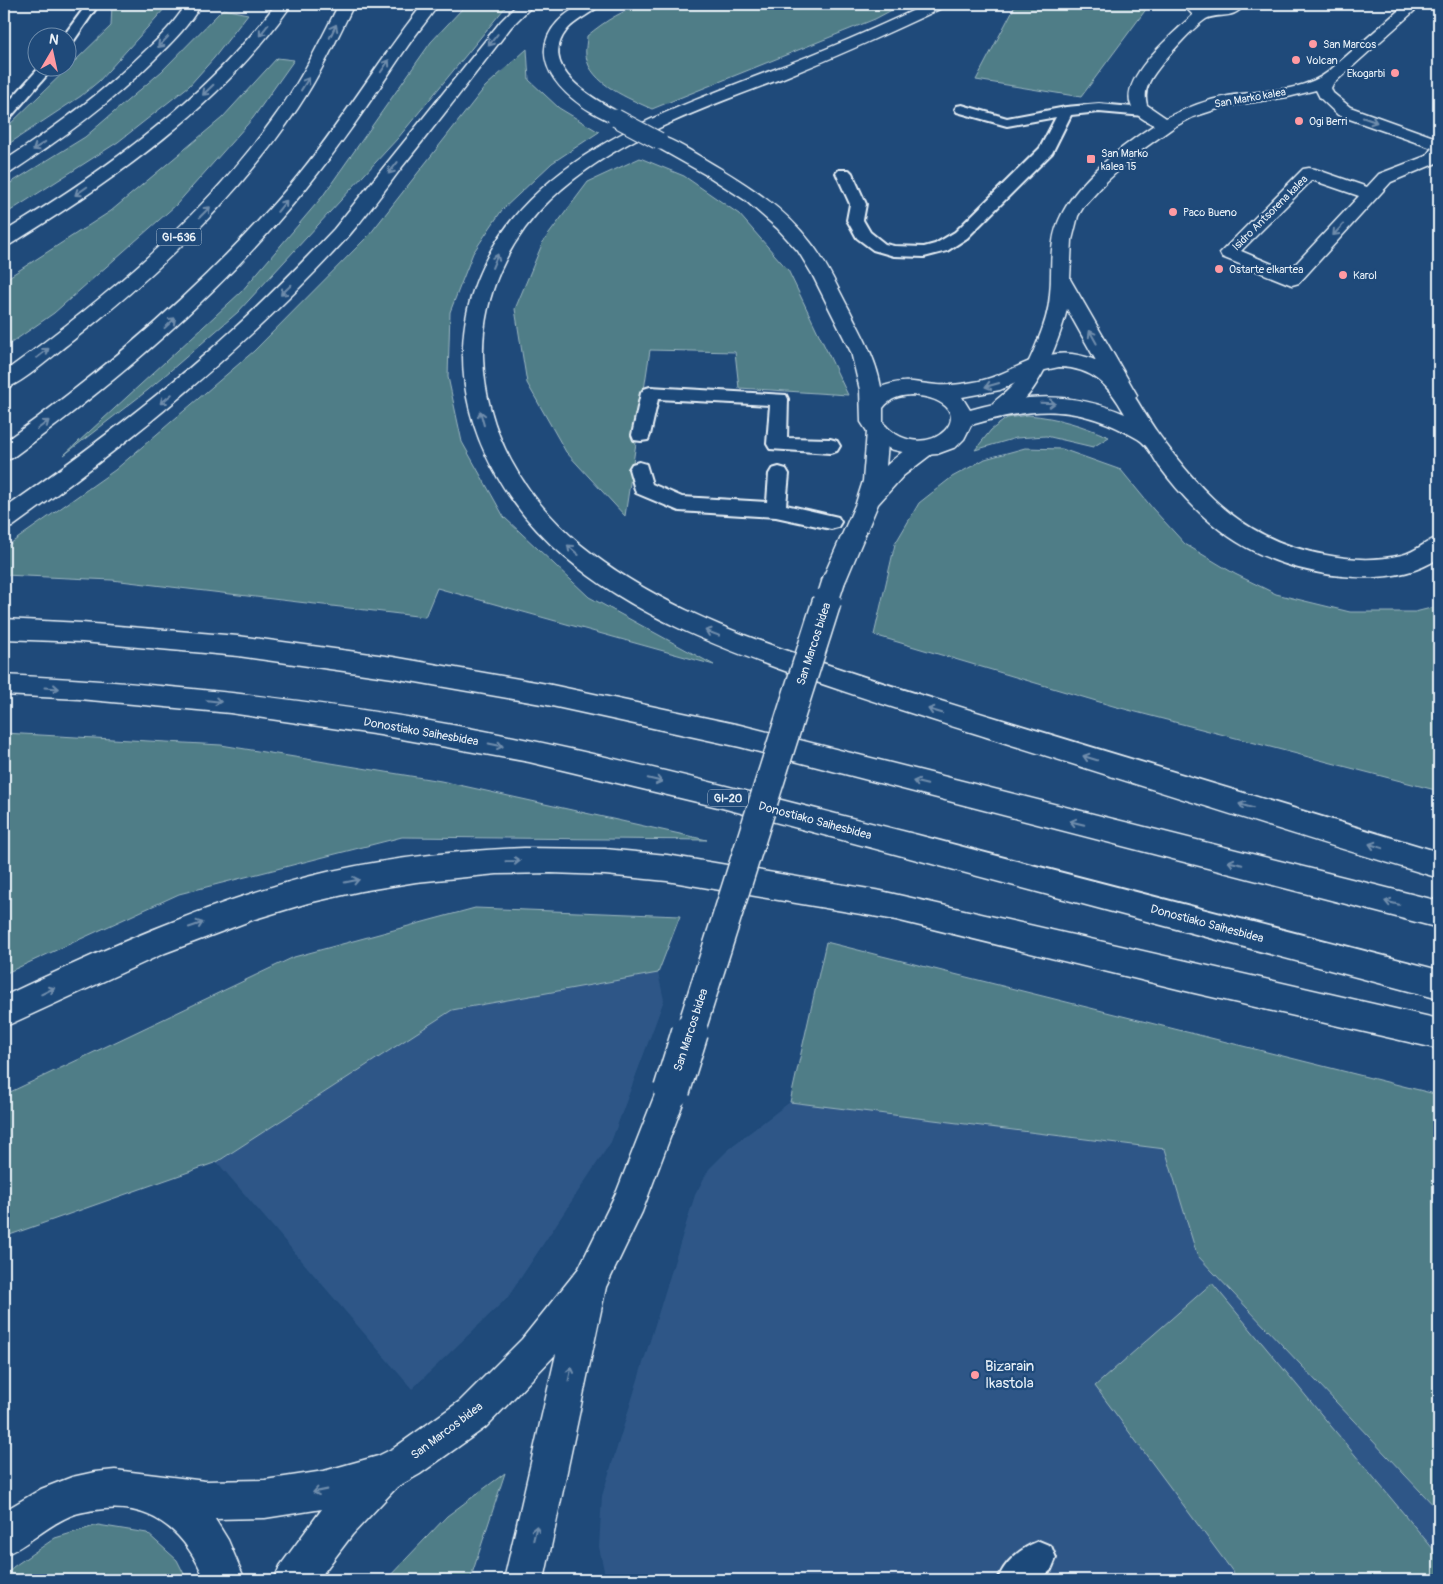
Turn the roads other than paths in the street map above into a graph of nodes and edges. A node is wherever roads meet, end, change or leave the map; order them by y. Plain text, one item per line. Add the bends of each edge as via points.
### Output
1 (93, 4) edge
2 (193, 4) edge
3 (284, 4) edge
4 (346, 4) edge
5 (431, 4) edge
6 (526, 4) edge
7 (593, 4) edge
8 (938, 4) edge
9 (1237, 4) edge
10 (1415, 4) edge
11 (1198, 10) edge
12 (76, 28) edge
13 (37, 78) edge
14 (1325, 82) junction
15 (1250, 98) junction
16 (962, 109) dead end
17 (1066, 111) junction
18 (1344, 111) junction
19 (1144, 112) junction
20 (4, 116) edge
21 (1167, 125) junction
22 (1439, 145) edge
23 (1439, 151) edge
24 (4, 169) edge
25 (844, 172) dead end
26 (1371, 194) junction
27 (4, 240) edge
28 (1060, 277) junction
29 (860, 350) junction
30 (1036, 364) junction
31 (4, 382) edge
32 (931, 390) junction
33 (1126, 395) junction
34 (873, 406) junction
35 (1000, 408) junction
36 (962, 420) junction
37 (878, 430) junction
38 (641, 435) dead end
39 (1148, 435) junction
40 (830, 446) dead end
41 (925, 448) junction
42 (4, 453) edge
43 (639, 468) dead end
44 (779, 474) dead end
45 (867, 503) junction
46 (776, 510) junction
47 (4, 521) edge
48 (831, 522) dead end
49 (1439, 546) edge
50 (4, 629) edge
51 (4, 685) edge
52 (1439, 865) edge
53 (1439, 915) edge
54 (1439, 985) edge
55 (4, 1012) edge
56 (1439, 1034) edge
57 (591, 1280) junction
58 (384, 1473) junction
59 (148, 1495) junction
60 (4, 1535) edge
61 (1039, 1558) dead end
62 (225, 1580) edge
63 (294, 1580) edge
64 (524, 1580) edge
65 (1015, 1580) edge

1 - 12 lane
2 -> 24 main road via 176,29 129,77 65,129
3 -> 27 main road via 242,56 200,98 122,162
31 -> 4 main road, GI-636 via 145,270 210,207 269,138 320,58
42 -> 5 main road via 98,384 215,280 274,217 334,142 408,32
6 -> 47 main road via 506,24 341,233 294,282 175,391 118,438
7 - 29 main road, bridge via 582,8 555,34 551,57 560,76 590,104 706,167 770,212 798,239 824,279
52 -> 8 main road via 883,695 694,626 636,595 573,551 536,513 488,440 475,393 474,317 500,250 546,194 578,168 637,130 809,62
9 - 11 main road via 1228,11
10 - 14 main road, San Marko kalea
11 - 19 main road via 1141,82 1137,90 1138,104
13 - 20 lane
14 - 15 main road, San Marko kalea
14 - 18 main road via 1326,95
15 - 18 main road via 1302,99
15 - 21 main road, San Marko kalea via 1203,107
16 - 17 lane via 1007,122
17 - 19 lane via 1100,108
17 - 25 lane via 1047,150 961,235 941,248 924,252 894,250 879,247 863,235 855,220 858,204
18 -> 22 main road
19 - 21 main road
21 - 28 main road, San Marko kalea via 1135,146 1073,208 1060,241
23 - 26 main road, Isidro Antsorena kalea via 1432,160 1385,178
26 -> 26 main road, Isidro Antsorena kalea via 1292,279 1229,253 1309,173
28 - 30 main road, San Marko kalea via 1053,329
33 -> 28 main road, San Marko kalea
29 - 32 main road via 888,370
29 - 34 main road
30 -> 32 main road via 1023,373 992,385 965,390
30 - 33 main road via 1059,360 1085,364 1108,376
30 - 35 main road, San Marko kalea via 1020,391
32 - 34 main road via 913,387 888,392
32 - 36 main road via 955,404
33 - 39 main road
34 - 37 main road via 872,422
35 - 36 main road
35 -> 39 main road via 1037,403 1076,406 1114,417
36 - 41 main road via 952,439
37 - 41 main road via 898,444
37 - 45 main road, San Marcos bidea via 875,473
38 - 40 lane via 650,393 779,399 777,444
39 - 49 main road via 1189,488 1220,519 1261,546 1307,562 1366,570 1414,561
41 - 45 main road, San Marcos bidea via 880,484
43 - 46 lane via 642,488 679,504
44 - 46 lane
45 - 57 main road, San Marcos bidea, bridge via 834,580 672,1090 630,1200
46 - 48 lane
53 -> 50 main road via 627,711 474,682 260,648
51 -> 54 main road, Donostiako Saihesbidea / GI-20 via 234,703 460,738 565,759 731,799
55 -> 56 main road via 187,928 264,902 413,869 559,860 703,873 898,908
57 - 58 main road, San Marcos bidea via 535,1352 473,1414 407,1461
64 -> 57 main road
58 -> 59 main road via 324,1490 265,1500 205,1500
58 - 63 main road via 338,1521
59 - 60 main road via 115,1489 72,1496 29,1517
59 - 62 main road via 175,1507 191,1519 214,1551
61 - 65 lane

